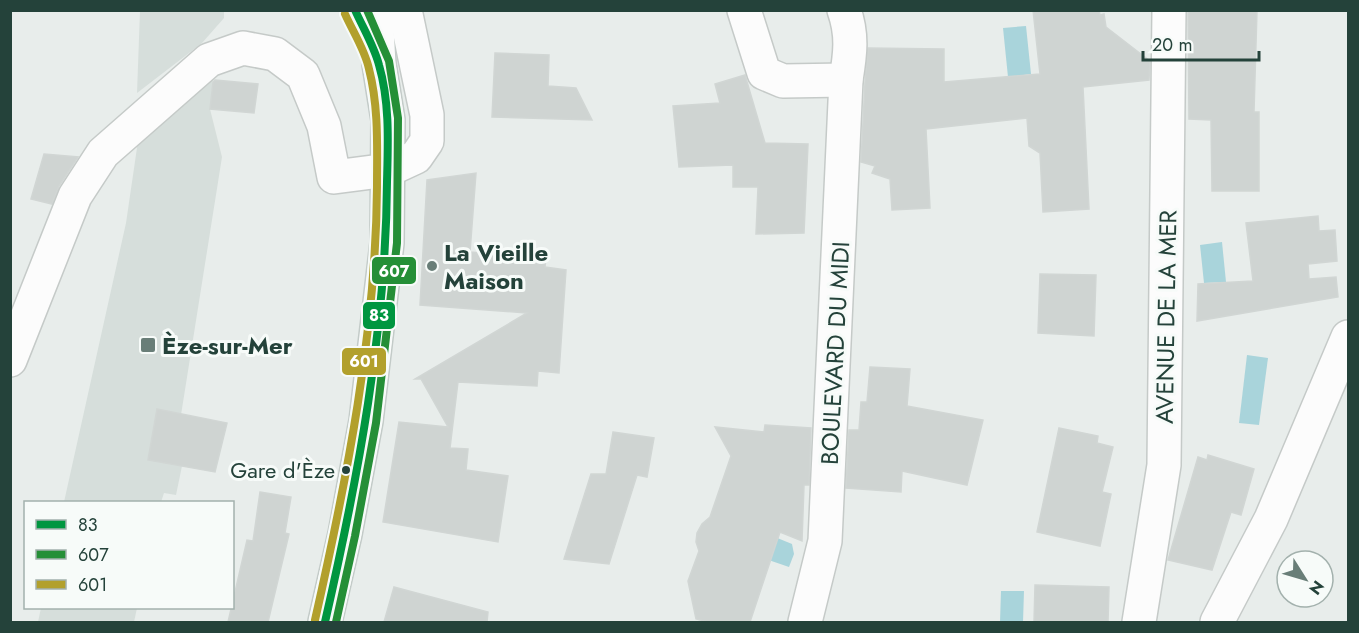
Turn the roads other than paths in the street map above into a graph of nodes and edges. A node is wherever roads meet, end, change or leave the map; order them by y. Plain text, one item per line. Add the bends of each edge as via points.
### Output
1 (355, 10) edge
2 (376, 10) edge
3 (405, 10) edge
4 (744, 10) edge
5 (844, 10) edge
6 (1169, 10) edge
7 (379, 64) junction
8 (846, 80) junction
9 (388, 170) junction
10 (1348, 337) edge
11 (10, 360) edge
12 (325, 622) edge
13 (805, 622) edge
14 (1139, 622) edge
15 (1217, 622) edge

1 - 7 street
2 - 7 street
3 - 9 street via 427,115 427,141 416,156
4 - 8 street via 764,73 783,81
5 - 8 street, BOULEVARD DU MIDI via 850,28
6 - 14 street, AVENUE DE LA MER via 1164,465
7 - 9 street via 388,120
8 - 13 street, BOULEVARD DU MIDI via 825,541
9 - 11 street via 334,177 324,126 303,75 275,54 243,48 209,60 103,153 75,196
9 - 12 street via 387,243 366,421
10 - 15 street via 1271,519

